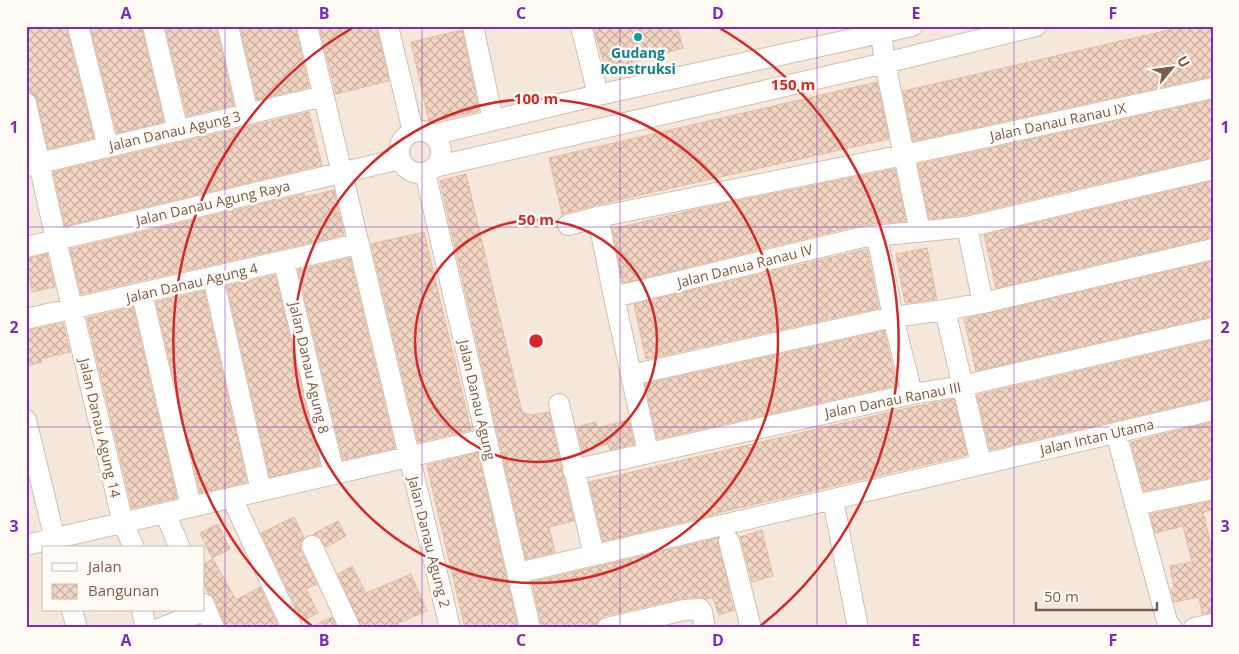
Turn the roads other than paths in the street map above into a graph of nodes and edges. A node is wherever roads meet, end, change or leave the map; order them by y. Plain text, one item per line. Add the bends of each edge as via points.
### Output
1 (78, 26) edge
2 (153, 26) edge
3 (228, 26) edge
4 (307, 26) edge
5 (388, 26) edge
6 (473, 26) edge
7 (581, 26) edge
8 (912, 26) edge
9 (1036, 26) edge
10 (881, 34) junction
11 (885, 63) junction
12 (1213, 88) edge
13 (598, 95) junction
14 (324, 96) junction
15 (26, 102) edge
16 (248, 114) junction
17 (493, 120) junction
18 (178, 131) junction
19 (412, 132) junction
20 (432, 135) junction
21 (108, 147) junction
22 (904, 155) junction
23 (400, 159) junction
24 (33, 165) edge
25 (430, 169) junction
26 (1213, 169) edge
27 (341, 173) junction
28 (598, 217) junction
29 (568, 225) dead end
30 (967, 227) junction
31 (920, 232) junction
32 (876, 236) junction
33 (56, 240) junction
34 (358, 244) junction
35 (26, 246) edge
36 (1213, 249) edge
37 (284, 262) junction
38 (213, 277) junction
39 (142, 294) junction
40 (614, 297) junction
41 (983, 303) junction
42 (72, 310) junction
43 (946, 310) junction
44 (893, 317) junction
45 (26, 319) edge
46 (1213, 328) edge
47 (631, 375) junction
48 (962, 386) junction
49 (912, 394) junction
50 (559, 404) dead end
51 (1213, 410) edge
52 (26, 420) edge
53 (1116, 433) junction
54 (486, 439) junction
55 (648, 452) junction
56 (408, 456) junction
57 (981, 464) junction
58 (573, 470) junction
59 (334, 474) junction
60 (1213, 490) edge
61 (261, 491) junction
62 (232, 498) junction
63 (833, 500) junction
64 (1135, 505) junction
65 (191, 507) junction
66 (165, 513) junction
67 (123, 523) junction
68 (729, 541) dead end
69 (56, 543) edge
70 (26, 545) edge
71 (133, 546) edge
72 (179, 546) edge
73 (312, 546) dead end
74 (594, 555) junction
75 (518, 573) junction
76 (73, 612) edge
77 (142, 612) edge
78 (191, 612) edge
79 (204, 612) edge
80 (165, 621) edge
81 (1213, 624) edge
82 (449, 627) edge
83 (1172, 627) edge
84 (77, 628) edge
85 (146, 628) edge
86 (214, 628) edge
87 (292, 628) edge
88 (350, 628) edge
89 (530, 628) edge
90 (607, 628) edge
91 (705, 628) edge
92 (751, 628) edge
93 (858, 628) edge
94 (1194, 628) edge

1 - 21 street
2 - 18 street
3 - 16 street
4 - 14 street, Jalan Danau Agung 2
5 - 19 street
6 - 17 street
7 - 13 street
8 - 10 street
9 - 11 street
10 - 11 street
10 - 13 street
11 - 22 street
11 - 25 street
12 - 22 street, Jalan Danau Ranau IX
13 - 17 street
14 - 16 street, Jalan Danau Agung 3
14 - 27 street, Jalan Danau Agung 2
15 - 24 street, Jalan Danau Agung 14
16 - 18 street, Jalan Danau Agung 3
17 - 20 street
18 - 21 street, Jalan Danau Agung 3
19 - 20 street
19 - 23 street via 399,146
20 - 25 street via 440,156
21 - 24 street, Jalan Danau Agung 3
22 - 28 street, Jalan Danau Ranau IX
22 - 31 street
23 - 25 street via 410,171
23 - 27 street, Jalan Danau Agung Raya
24 - 33 street, Jalan Danau Agung 14
25 - 54 street, Jalan Danau Agung
26 - 30 street, Jalan Danua Ranau IV
27 - 33 street, Jalan Danau Agung Raya
27 - 34 street, Jalan Danau Agung 2
28 - 29 street, Jalan Danau Ranau IX
28 - 40 street
30 - 31 street, Jalan Danua Ranau IV
30 - 41 street
31 - 32 street, Jalan Danua Ranau IV
32 - 40 street, Jalan Danua Ranau IV
32 - 44 street
33 - 35 street, Jalan Danau Agung Raya
33 - 42 street, Jalan Danau Agung 14
34 - 37 street, Jalan Danau Agung 4
34 - 56 street, Jalan Danau Agung 2
36 - 41 street
37 - 38 street, Jalan Danau Agung 4
37 - 59 street, Jalan Danau Agung 8
38 - 39 street, Jalan Danau Agung 4
38 - 61 street
39 - 42 street, Jalan Danau Agung 4
39 - 65 street
40 - 47 street
41 - 43 street
42 - 45 street, Jalan Danau Agung 4
42 - 67 street, Jalan Danau Agung 14
43 - 44 street
43 - 48 street
44 - 47 street
44 - 49 street
46 - 48 street, Jalan Danau Ranau III
47 - 55 street
48 - 49 street, Jalan Danau Ranau III
48 - 57 street
49 - 55 street, Jalan Danau Ranau III
50 - 58 street
51 - 53 street, Jalan Intan Utama
52 - 69 street
53 - 57 street, Jalan Intan Utama
53 - 64 street
54 - 56 street
54 - 75 street, Jalan Danau Agung
55 - 58 street, Jalan Danau Ranau III
56 - 59 street
56 - 82 street, Jalan Danau Agung 2
57 - 63 street, Jalan Intan Utama
58 - 74 street
59 - 61 street
60 - 64 street
61 - 62 street
62 - 65 street
62 - 87 street
63 - 74 street, Jalan Intan Utama
63 - 93 street
64 - 83 street via 1166,621
65 - 66 street
66 - 67 street
66 - 72 street
67 - 69 street
67 - 71 street, Jalan Danau Agung 14
68 - 92 street
69 - 70 street
73 - 88 street
74 - 75 street, Jalan Intan Utama
75 - 89 street, Jalan Danau Agung
76 - 84 street
77 - 85 street
78 - 80 street
79 - 86 street
81 - 94 street
90 - 91 street via 700,609

